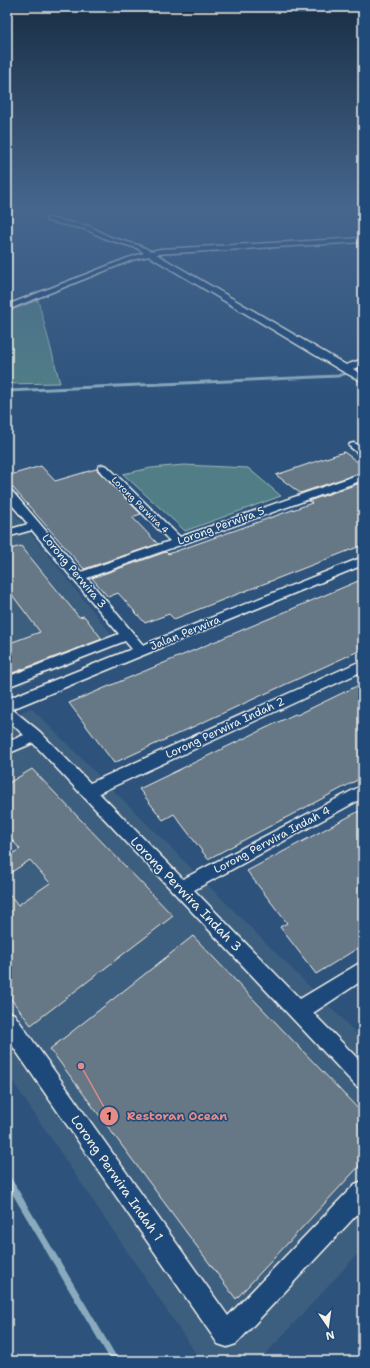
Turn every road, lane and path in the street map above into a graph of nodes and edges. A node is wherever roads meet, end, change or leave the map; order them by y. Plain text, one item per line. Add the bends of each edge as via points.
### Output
1 (98, 272) edge
2 (182, 272) edge
3 (7, 308) edge
4 (363, 362) edge
5 (346, 369) junction
6 (361, 378) edge
7 (354, 446) dead end
8 (363, 452) edge
9 (103, 468) dead end
10 (363, 476) edge
11 (7, 492) edge
12 (35, 525) junction
13 (7, 534) edge
14 (178, 542) junction
15 (363, 561) edge
16 (79, 577) junction
17 (128, 635) junction
18 (141, 651) junction
19 (363, 665) edge
20 (7, 682) edge
21 (7, 705) edge
22 (7, 712) edge
23 (35, 736) junction
24 (7, 748) edge
25 (88, 791) junction
26 (363, 791) edge
27 (181, 888) junction
28 (363, 970) edge
29 (298, 1011) junction
30 (7, 1021) edge
31 (363, 1079) edge
32 (363, 1192) edge

1 - 3 street
2 - 5 street
4 - 5 street
5 - 6 street
7 - 8 street
9 - 14 street, Lorong Perwira 4
10 - 14 street, Lorong Perwira 5
11 - 12 street, Lorong Perwira 3
12 - 13 street
12 - 16 street, Lorong Perwira 3
14 - 16 street, Lorong Perwira 5
15 - 18 street, Jalan Perwira
16 - 17 street, Lorong Perwira 3
17 - 18 street, Lorong Perwira 3
17 - 20 street
18 - 21 street, Jalan Perwira
19 - 25 street, Lorong Perwira Indah 2
22 - 23 street, Lorong Perwira Indah 3
23 - 24 street
23 - 25 street, Lorong Perwira Indah 3
25 - 27 street, Lorong Perwira Indah 3
26 - 27 street, Lorong Perwira Indah 4
27 - 29 street, Lorong Perwira Indah 3
28 - 29 street
29 - 31 street, Lorong Perwira Indah 3
30 - 32 street, Lorong Perwira Indah 1 via 227,1335

